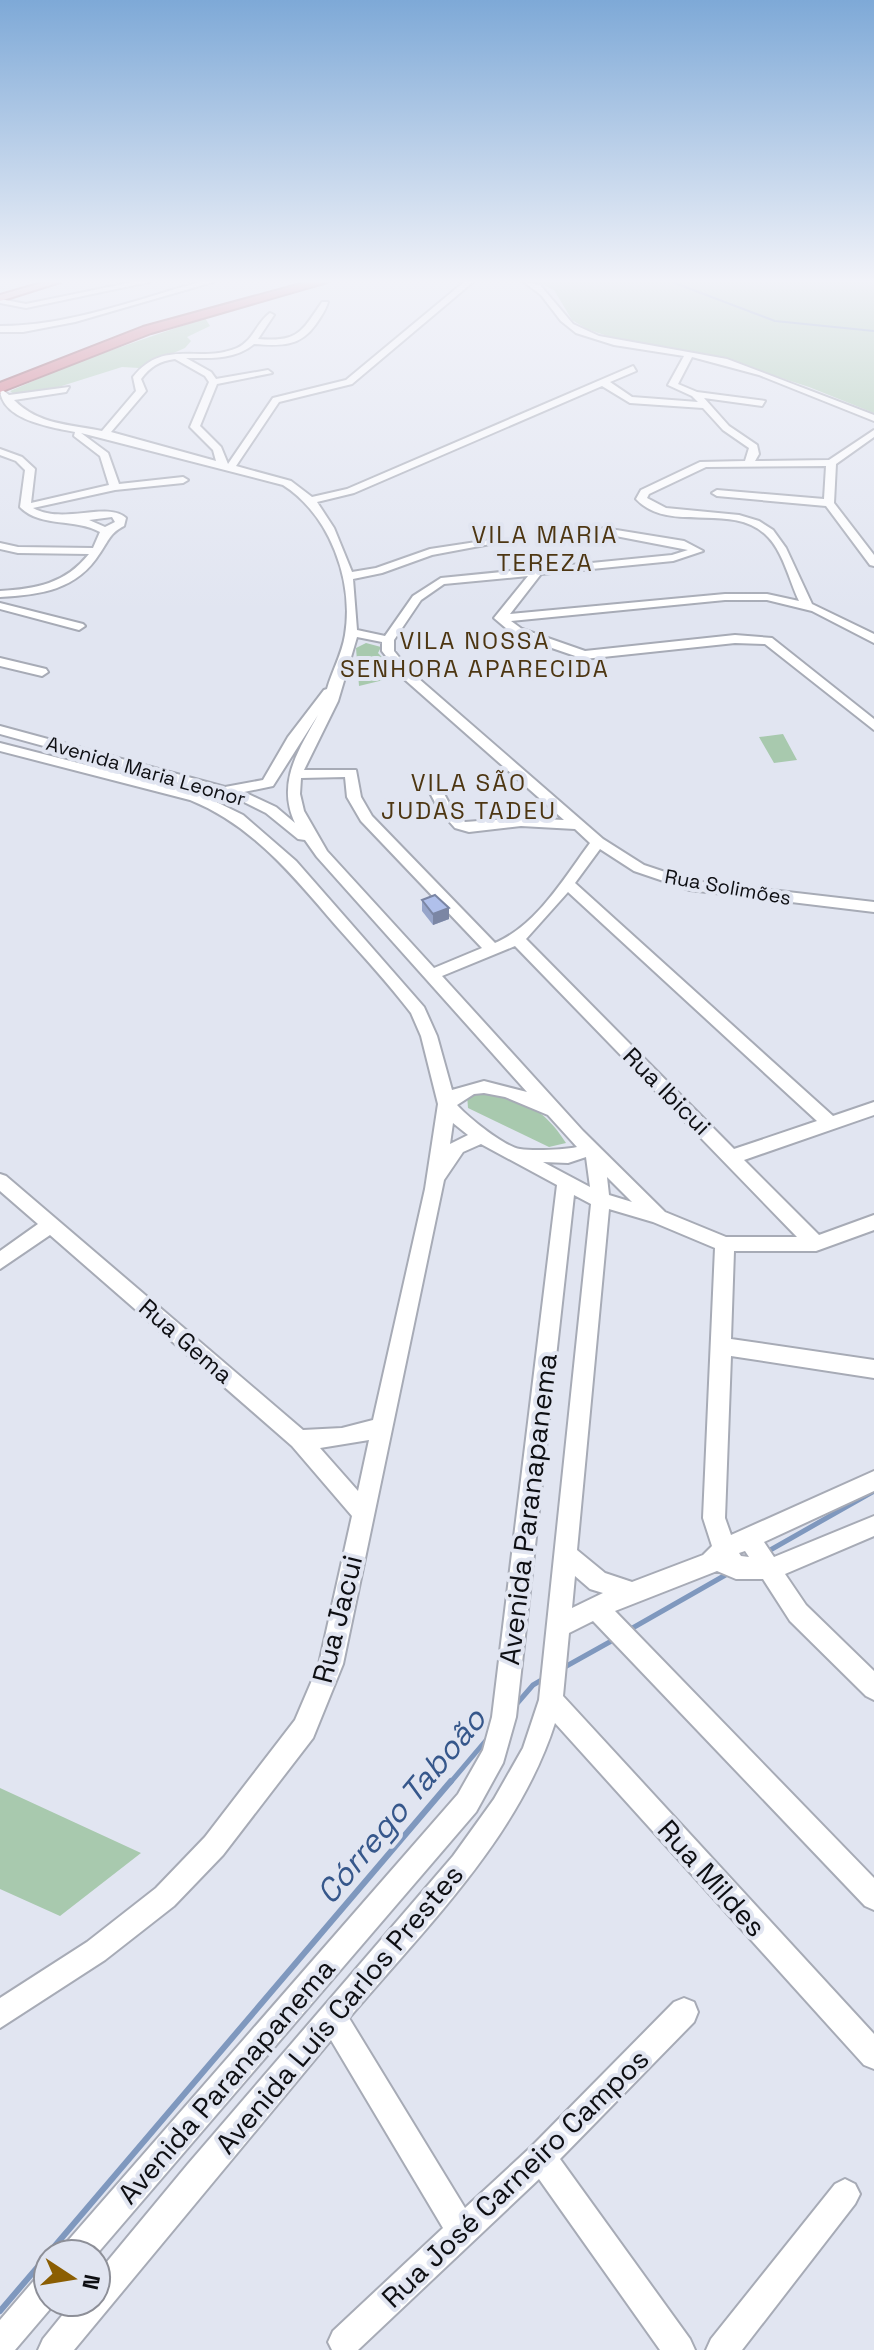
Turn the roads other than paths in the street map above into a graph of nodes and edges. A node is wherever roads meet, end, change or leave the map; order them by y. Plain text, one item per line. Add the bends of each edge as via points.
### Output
1 (2, 392) edge
2 (140, 392) edge
3 (209, 392) edge
4 (310, 392) edge
5 (581, 392) edge
6 (618, 392) edge
7 (690, 392) edge
8 (806, 392) edge
9 (695, 394) junction
10 (762, 403) dead end
11 (708, 406) junction
12 (874, 418) edge
13 (69, 429) junction
14 (98, 433) junction
15 (874, 433) edge
16 (94, 445) junction
17 (0, 452) edge
18 (748, 463) junction
19 (831, 463) junction
20 (226, 466) junction
21 (183, 480) dead end
22 (30, 485) junction
23 (115, 487) junction
24 (717, 493) dead end
25 (312, 500) junction
26 (829, 503) junction
27 (41, 510) junction
28 (77, 518) junction
29 (105, 531) junction
30 (604, 531) dead end
31 (496, 542) dead end
32 (0, 546) edge
33 (95, 551) junction
34 (874, 563) edge
35 (537, 572) junction
36 (349, 576) junction
37 (0, 594) edge
38 (806, 604) junction
39 (0, 606) edge
40 (500, 618) junction
41 (79, 626) dead end
42 (352, 633) junction
43 (874, 639) edge
44 (388, 640) junction
45 (0, 662) edge
46 (42, 672) dead end
47 (333, 688) junction
48 (869, 704) dead end
49 (848, 707) junction
50 (874, 726) edge
51 (0, 730) edge
52 (0, 747) edge
53 (110, 761) junction
54 (99, 773) junction
55 (295, 774) junction
56 (220, 789) junction
57 (435, 789) dead end
58 (578, 825) junction
59 (598, 842) junction
60 (322, 854) junction
61 (568, 884) junction
62 (874, 907) edge
63 (517, 939) junction
64 (493, 950) junction
65 (431, 975) junction
66 (447, 1104) junction
67 (874, 1108) edge
68 (556, 1112) junction
69 (830, 1123) junction
70 (482, 1136) junction
71 (513, 1152) junction
72 (593, 1152) junction
73 (732, 1157) junction
74 (0, 1181) edge
75 (566, 1183) junction
76 (434, 1189) junction
77 (601, 1200) junction
78 (658, 1217) junction
79 (874, 1222) edge
80 (50, 1225) junction
81 (725, 1244) junction
82 (816, 1244) junction
83 (0, 1261) edge
84 (720, 1346) junction
85 (874, 1369) edge
86 (383, 1426) junction
87 (299, 1439) junction
88 (874, 1481) edge
89 (362, 1511) junction
90 (874, 1526) edge
91 (749, 1538) junction
92 (565, 1554) junction
93 (724, 1560) junction
94 (771, 1569) junction
95 (632, 1593) junction
96 (596, 1607) junction
97 (560, 1626) junction
98 (874, 1688) edge
99 (551, 1700) junction
100 (874, 1897) edge
101 (684, 2012) dead end
102 (0, 2014) edge
103 (333, 2018) junction
104 (874, 2055) edge
105 (541, 2157) junction
106 (845, 2194) dead end
107 (462, 2231) junction
108 (91, 2238) edge
109 (112, 2279) edge
110 (32, 2307) edge
111 (80, 2318) edge
112 (344, 2342) dead end
113 (0, 2344) edge
114 (54, 2350) edge
115 (679, 2350) edge
116 (722, 2350) edge

1 - 13 street via 31,420
2 - 14 street
3 - 20 street via 195,427 218,449
4 - 20 street via 276,400
5 - 25 street via 350,491
6 - 11 street via 630,400
7 - 9 street
8 - 12 street
9 - 10 street
9 - 11 street
11 - 18 street via 719,422 754,447
13 - 14 street
13 - 16 street
14 - 16 street
14 - 20 street
15 - 19 street
16 - 23 street via 105,455
17 - 22 street via 25,464
18 - 19 street
18 - 38 street via 694,467 641,499 659,510 738,517 764,528
19 - 26 street
20 - 25 street via 287,483
21 - 23 street
22 - 27 street
22 - 27 street via 25,507 31,514
23 - 27 street
24 - 26 street
25 - 36 street
26 - 34 street
27 - 28 street
28 - 29 street
28 - 29 street via 118,516 120,524
29 - 33 street
30 - 35 street via 698,551
31 - 36 street via 430,552
32 - 33 street
33 - 37 street via 80,573 62,585
35 - 40 street
35 - 44 street via 436,583 417,598
36 - 42 street
38 - 40 street via 725,597
38 - 43 street
39 - 41 street
40 - 49 street via 518,632 584,655 735,639 768,641
42 - 44 street
42 - 47 street
44 - 58 street, Rua Solimões via 388,651 399,668
45 - 46 street
47 - 55 street via 332,701
47 - 56 street via 268,783
48 - 49 street
49 - 50 street
51 - 53 street, Avenida Maria Leonor
52 - 54 street, Avenida Maria Leonor
53 - 54 street
53 - 56 street, Avenida Maria Leonor
54 - 66 street, Avenida Maria Leonor via 195,797 225,809 263,835 418,1011
55 - 60 street via 294,810
55 - 64 street via 351,773 354,797 366,818
56 - 60 street, Avenida Maria Leonor via 271,810
57 - 58 street via 446,815 471,829 518,822
58 - 59 street, Rua Solimões
59 - 61 street
59 - 62 street, Rua Solimões via 639,868 690,885
60 - 65 street
61 - 63 street
61 - 69 street
63 - 64 street
63 - 73 street, Rua Ibicui
64 - 65 street
65 - 68 street
66 - 68 street via 465,1090 489,1086
66 - 70 street
66 - 76 street, Rua Jacui
67 - 69 street
68 - 72 street
69 - 73 street
70 - 71 street
70 - 76 street, Rua Jacui via 457,1147
71 - 72 street
71 - 75 street
72 - 77 street, Avenida Paranapanema
72 - 78 street
73 - 82 street, Rua Ibicui
74 - 80 street, Rua Gema
75 - 77 street
75 - 108 street, Avenida Paranapanema via 504,1717 494,1754 467,1803
76 - 86 street, Rua Jacui
77 - 78 street
77 - 92 street, Avenida Paranapanema
78 - 81 street
79 - 82 street
80 - 83 street
80 - 87 street, Rua Gema
81 - 82 street
81 - 84 street
84 - 85 street
84 - 93 street via 714,1518
86 - 87 street via 348,1437
86 - 89 street, Rua Jacui
87 - 89 street, Rua Gema
88 - 91 street
89 - 102 street, Rua Jacui via 331,1664 304,1729 214,1846 165,1897 96,1951
90 - 94 street
91 - 93 street
91 - 94 street
92 - 95 street via 598,1581
92 - 97 street, Avenida Paranapanema
93 - 94 street
93 - 95 street
94 - 98 street via 798,1613
95 - 96 street
96 - 97 street
96 - 100 street
97 - 99 street, Avenida Paranapanema
99 - 103 street, Avenida Luís Carlos Prestes via 533,1754 503,1808
99 - 104 street, Rua Mildes
101 - 105 street, Rua José Carneiro Campos
103 - 107 street
103 - 109 street, Avenida Luís Carlos Prestes
105 - 107 street, Rua José Carneiro Campos
105 - 115 street
106 - 116 street
107 - 112 street, Rua José Carneiro Campos
110 - 113 street
111 - 114 street, Avenida Luís Carlos Prestes

